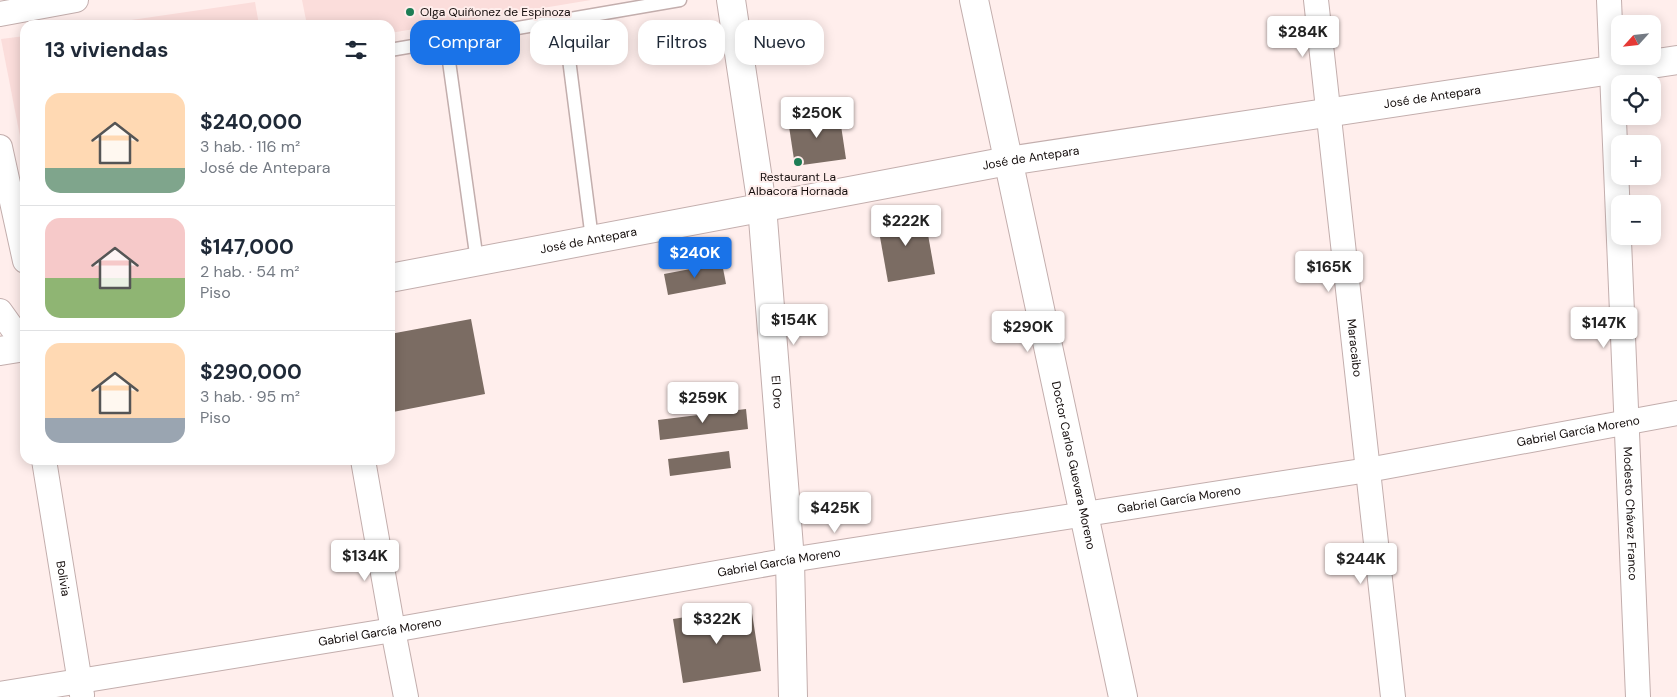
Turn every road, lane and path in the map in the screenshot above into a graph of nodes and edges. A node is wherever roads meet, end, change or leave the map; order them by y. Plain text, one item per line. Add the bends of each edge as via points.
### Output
1 (76, 0) edge
2 (680, 0) edge
3 (731, 0) edge
4 (974, 0) edge
5 (1316, 0) edge
6 (1609, 0) edge
7 (0, 14) edge
8 (564, 20) edge
9 (410, 46) edge
10 (395, 49) edge
11 (1677, 60) edge
12 (449, 65) edge
13 (570, 65) edge
14 (1612, 70) junction
15 (1329, 112) junction
16 (0, 148) edge
17 (1008, 161) junction
18 (762, 206) junction
19 (20, 238) edge
20 (592, 240) junction
21 (477, 262) junction
22 (395, 277) edge
23 (0, 311) edge
24 (20, 340) edge
25 (20, 348) edge
26 (0, 351) edge
27 (1677, 413) edge
28 (1626, 421) junction
29 (45, 465) edge
30 (364, 465) edge
31 (1368, 470) junction
32 (1084, 515) junction
33 (790, 560) junction
34 (393, 630) junction
35 (81, 689) edge
36 (0, 694) edge
37 (406, 697) edge
38 (793, 697) edge
39 (1123, 697) edge
40 (1393, 697) edge
41 (1638, 697) edge

1 - 7 street
2 - 8 lane
3 - 18 street, El Oro
4 - 17 street, Doctor Carlos Guevara Moreno
5 - 15 street, Maracaibo
6 - 14 street, Modesto Chávez Franco
9 - 10 lane
11 - 14 street, José de Antepara
12 - 21 lane
13 - 20 lane
14 - 15 street, José de Antepara
14 - 28 street, Modesto Chávez Franco
15 - 17 street, José de Antepara
15 - 31 street, Maracaibo
16 - 19 street
17 - 18 street, José de Antepara
17 - 32 street, Doctor Carlos Guevara Moreno
18 - 20 street, José de Antepara
18 - 33 street, El Oro
20 - 21 street, José de Antepara
21 - 22 street, José de Antepara
23 - 24 street
25 - 26 street
27 - 28 street, Gabriel García Moreno
28 - 31 street, Gabriel García Moreno
28 - 41 street, Modesto Chávez Franco
29 - 35 street, Bolivia
30 - 34 street
31 - 32 street, Gabriel García Moreno
31 - 40 street, Maracaibo
32 - 33 street, Gabriel García Moreno
32 - 39 street, Doctor Carlos Guevara Moreno
33 - 34 street, Gabriel García Moreno
33 - 38 street, El Oro
34 - 35 street, Gabriel García Moreno
34 - 37 street
35 - 36 street, Gabriel García Moreno

